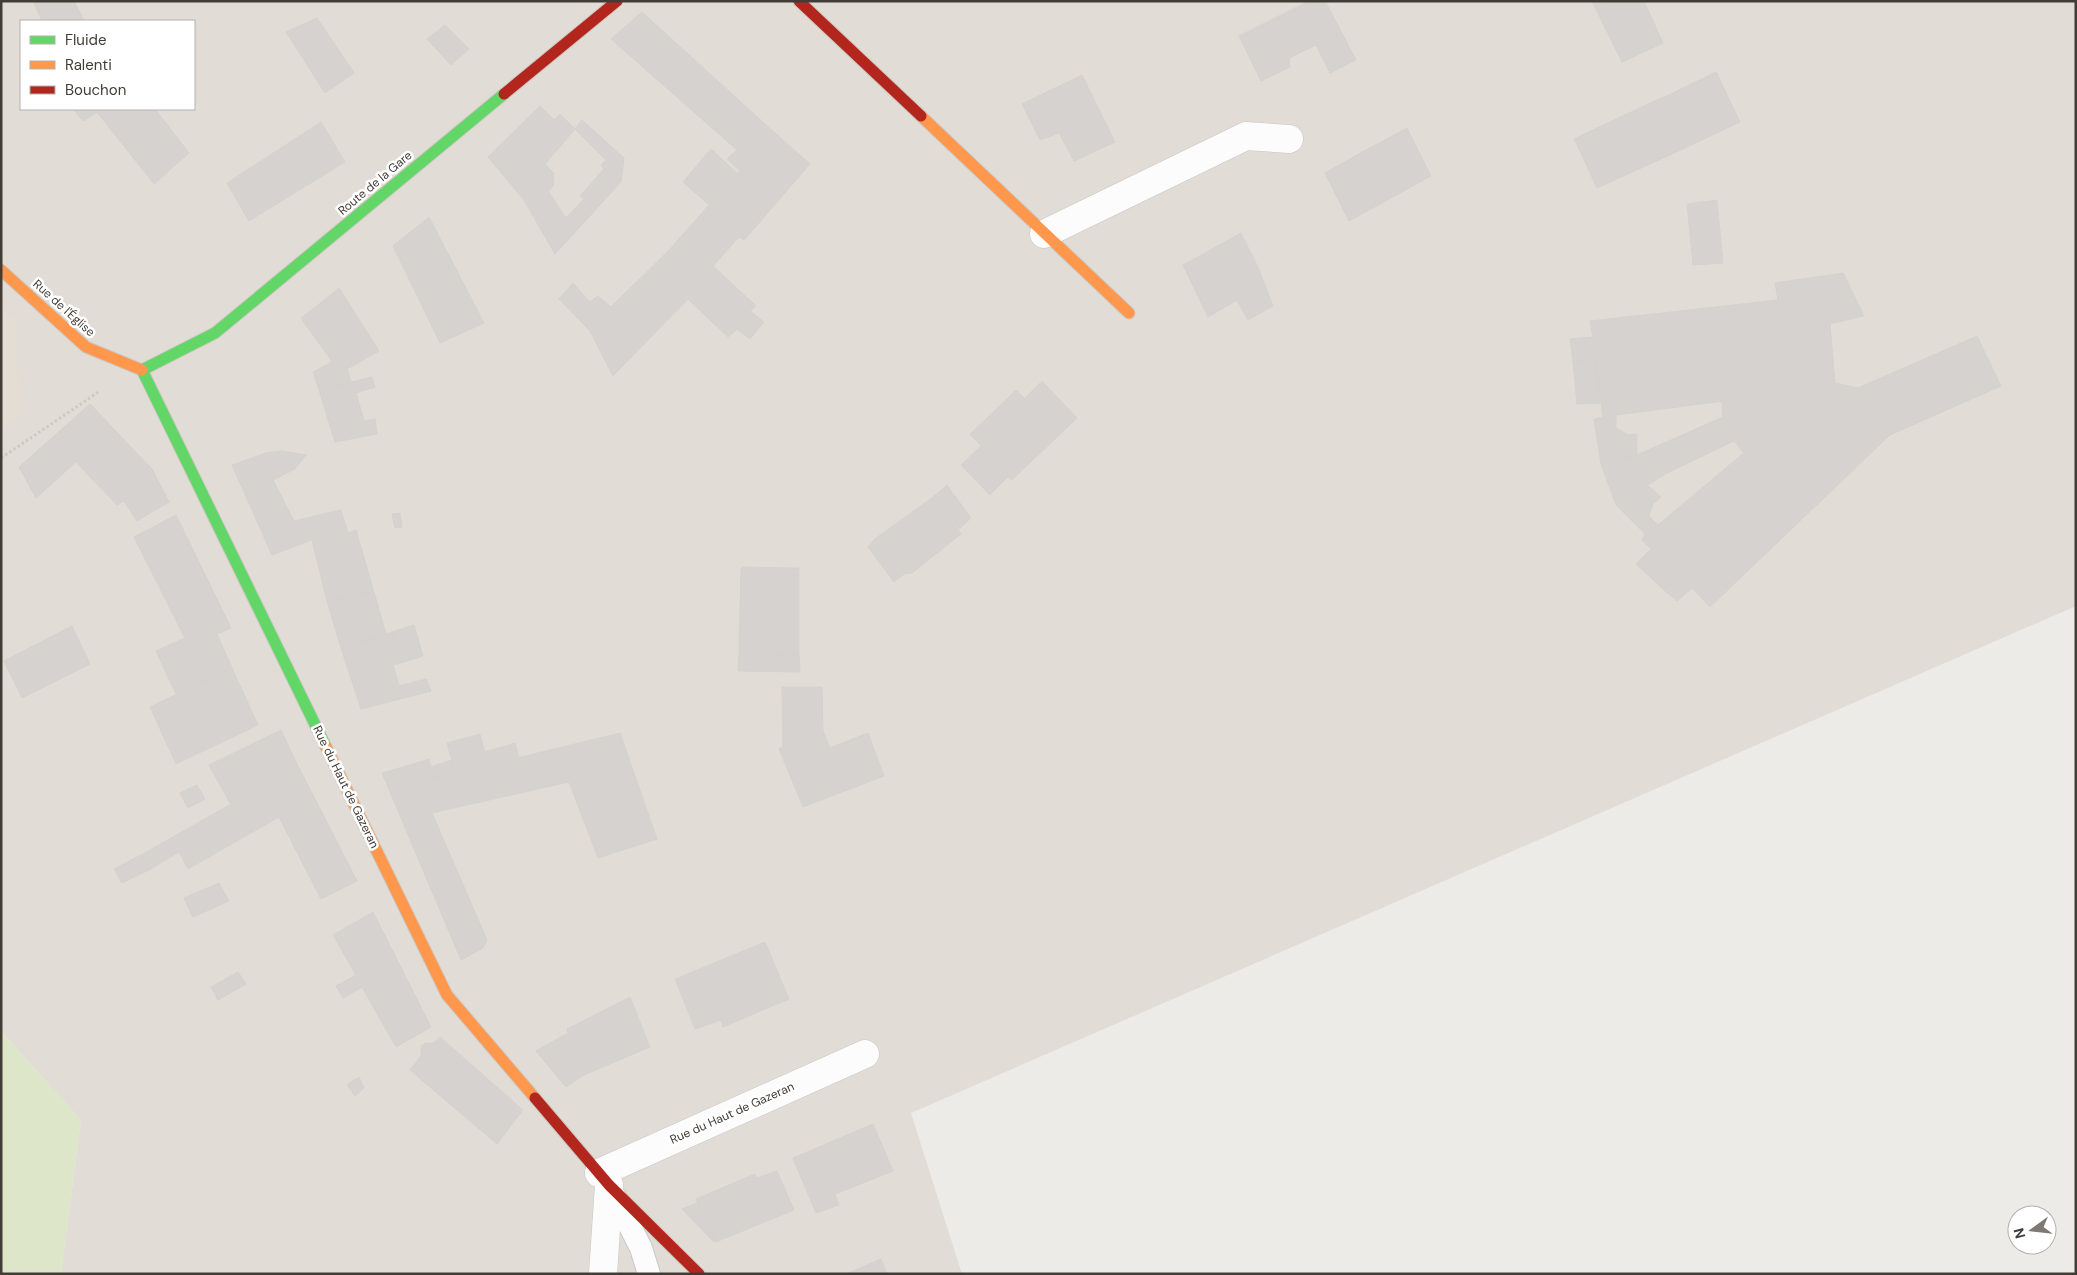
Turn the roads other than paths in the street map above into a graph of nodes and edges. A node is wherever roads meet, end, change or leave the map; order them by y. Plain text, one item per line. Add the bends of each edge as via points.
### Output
1 (617, 1) edge
2 (799, 1) edge
3 (1289, 139) dead end
4 (1044, 234) junction
5 (1, 270) edge
6 (1129, 313) dead end
7 (142, 370) junction
8 (865, 1054) dead end
9 (604, 1179) junction
10 (603, 1274) edge
11 (648, 1274) edge
12 (699, 1274) edge

1 - 7 street, Route de la Gare via 215,333
2 - 4 street
3 - 4 street via 1246,136
4 - 6 street
5 - 7 street, Rue de l'Église via 86,347
7 - 9 street, Rue du Haut de Gazeran via 447,995
8 - 9 street, Rue du Haut de Gazeran
9 - 10 street
9 - 11 lane via 641,1248
9 - 12 street, Rue du Haut de Gazeran

